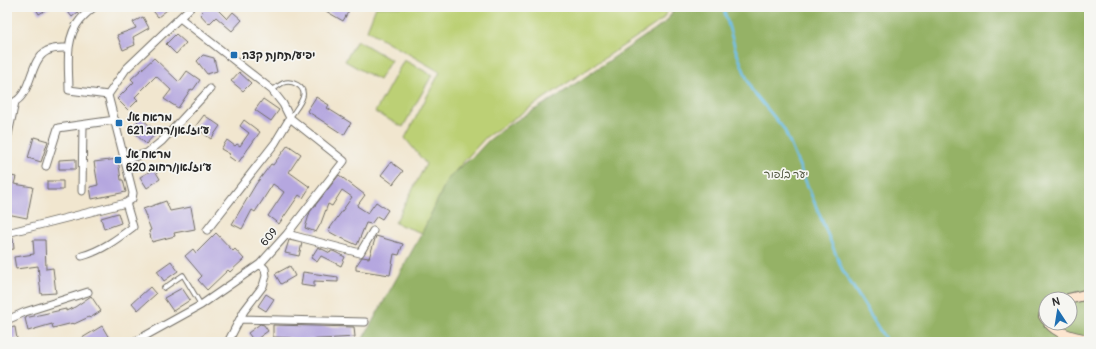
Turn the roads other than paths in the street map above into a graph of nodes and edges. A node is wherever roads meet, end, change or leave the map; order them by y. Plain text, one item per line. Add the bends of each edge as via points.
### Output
1 (94, 7) edge
2 (191, 7) edge
3 (180, 18) junction
4 (69, 48) junction
5 (210, 89) dead end
6 (272, 90) junction
7 (108, 95) junction
8 (15, 102) junction
9 (7, 103) edge
10 (290, 118) junction
11 (115, 120) junction
12 (83, 125) junction
13 (7, 139) edge
14 (125, 160) junction
15 (46, 166) dead end
16 (82, 191) dead end
17 (126, 203) junction
18 (207, 230) dead end
19 (373, 231) dead end
20 (7, 233) edge
21 (286, 234) junction
22 (82, 256) dead end
23 (260, 264) junction
24 (164, 288) dead end
25 (88, 292) dead end
26 (1089, 294) edge
27 (1078, 297) edge
28 (201, 305) junction
29 (240, 319) junction
30 (7, 320) edge
31 (364, 322) dead end
32 (1059, 331) edge
33 (1089, 340) edge
34 (134, 342) edge
35 (228, 342) edge

1 - 4 street via 80,20
2 - 3 street
3 - 6 street
3 - 7 street via 126,69
4 - 7 street via 69,90
4 - 8 street via 55,48 46,51 40,57 22,96
5 - 14 street via 162,141 147,153
6 - 10 street
6 - 10 lane via 284,83 292,83 302,89 301,102
7 - 11 street
8 - 9 street
8 - 13 street
10 - 18 street via 275,143
10 - 21 street, 609 via 344,161
11 - 12 street
11 - 14 street
12 - 15 street via 58,128
12 - 16 street
14 - 17 street via 133,193 132,199
17 - 20 street
17 - 22 street via 132,227 112,243
19 - 21 street via 360,253
21 - 23 street, 609
23 - 28 street, 609
23 - 29 street via 265,269 266,276 263,286
24 - 28 lane via 183,275
25 - 30 street
26 - 27 street
28 - 34 street, 609
29 - 31 street
29 - 35 street
32 - 33 street

